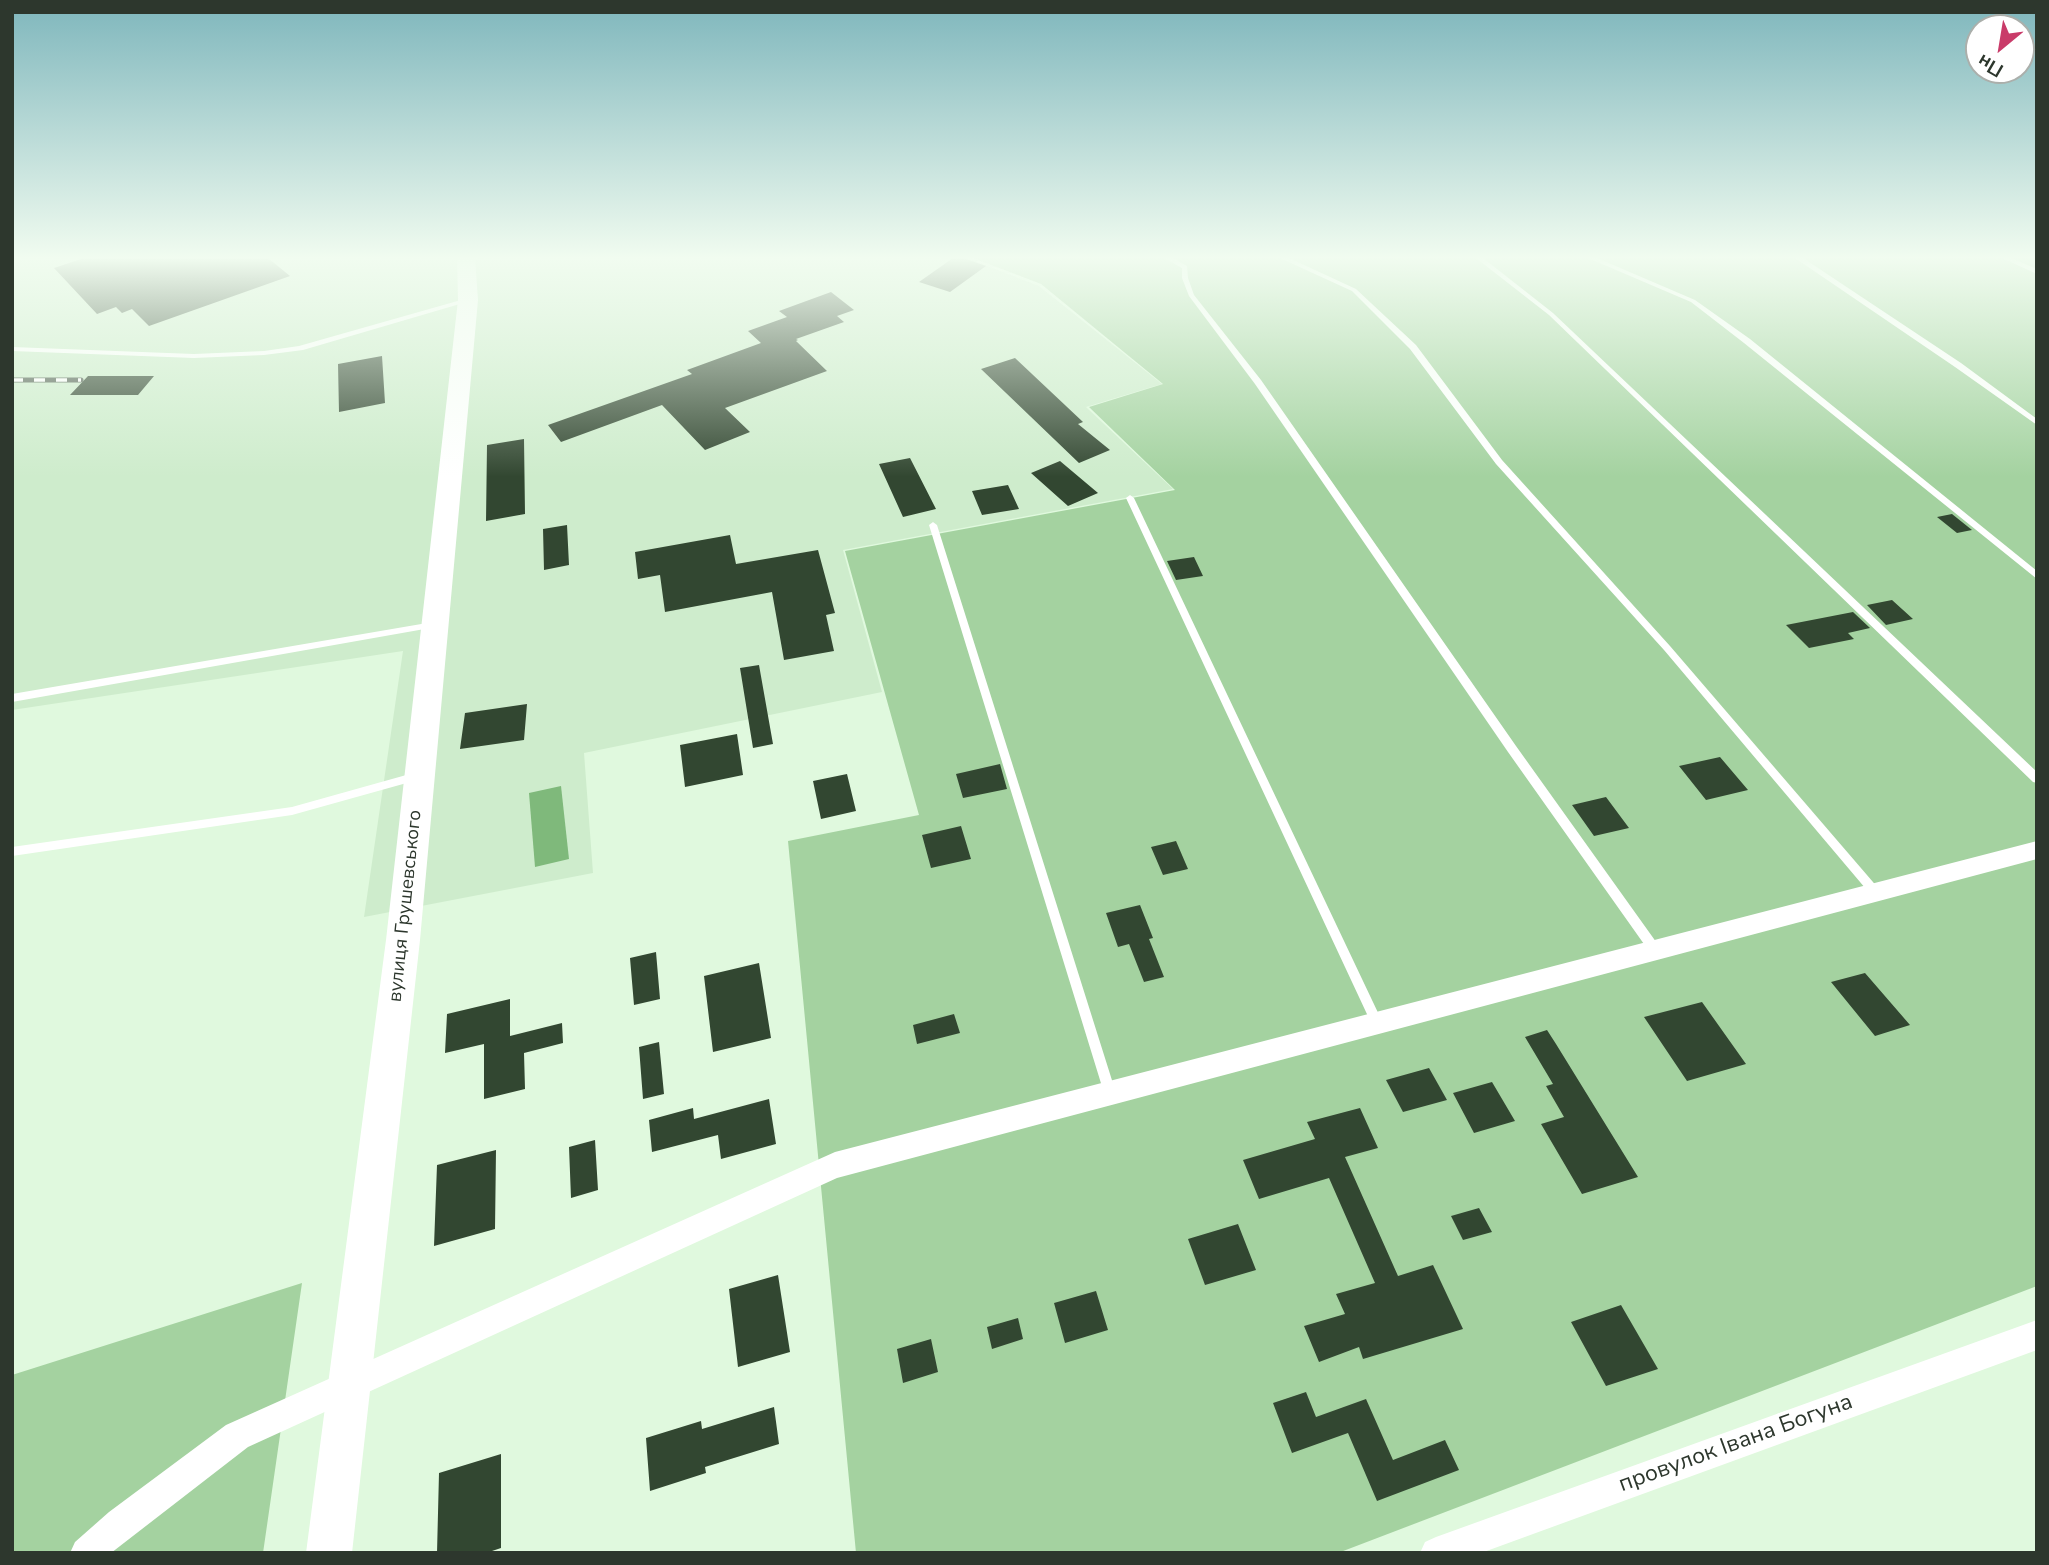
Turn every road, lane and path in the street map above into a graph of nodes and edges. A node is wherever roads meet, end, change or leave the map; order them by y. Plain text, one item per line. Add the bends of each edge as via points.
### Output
1 (359, 331) edge
2 (465, 331) edge
3 (1219, 331) edge
4 (1396, 331) edge
5 (1569, 331) edge
6 (1733, 331) edge
7 (1907, 331) edge
8 (12, 349) edge
9 (2037, 424) edge
10 (1130, 498) dead end
11 (933, 525) dead end
12 (2037, 576) edge
13 (435, 625) junction
14 (12, 698) edge
15 (420, 775) junction
16 (2037, 779) edge
17 (2037, 850) edge
18 (12, 852) edge
19 (1875, 892) junction
20 (1654, 950) junction
21 (1377, 1023) junction
22 (1110, 1093) junction
23 (2037, 1335) edge
24 (350, 1385) junction
25 (86, 1553) edge
26 (329, 1553) edge
27 (1436, 1553) edge

1 - 8 lane via 264,353 194,356
2 - 13 street, вулиця Грушевського
3 - 20 lane
4 - 19 lane via 1499,462 1667,648
5 - 16 lane
6 - 12 lane
7 - 9 lane
10 - 21 lane
11 - 22 lane
13 - 14 lane
13 - 15 street, вулиця Грушевського
15 - 18 lane via 292,811
15 - 24 street, вулиця Грушевського
17 - 19 street
19 - 20 street
20 - 21 street
21 - 22 street
22 - 24 street via 835,1165
23 - 27 street, провулок Івана Богуна
24 - 25 street via 237,1436
24 - 26 street, вулиця Грушевського

